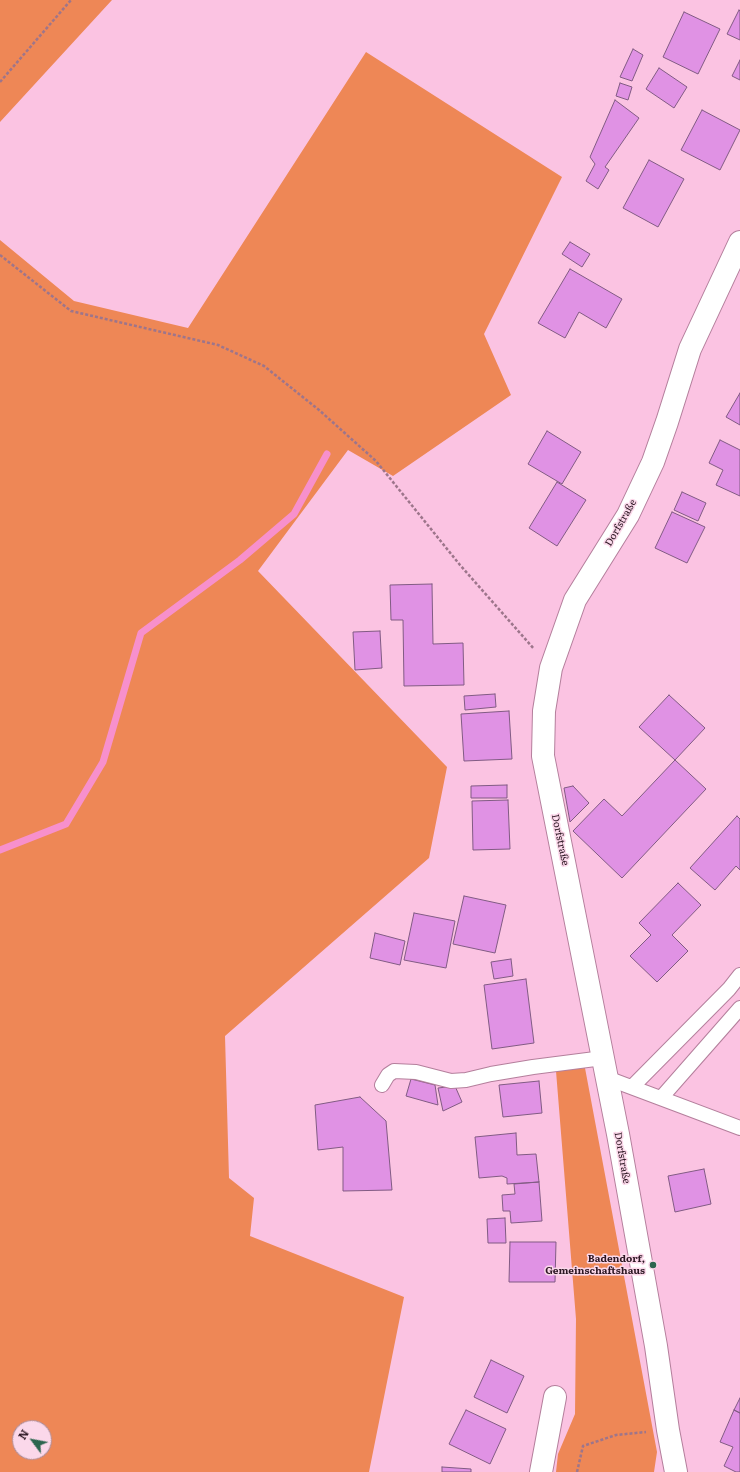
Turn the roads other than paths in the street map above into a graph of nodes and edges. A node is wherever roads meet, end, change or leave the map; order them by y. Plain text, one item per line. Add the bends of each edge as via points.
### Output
1 (740, 242) edge
2 (740, 975) edge
3 (740, 1008) edge
4 (605, 1068) junction
5 (382, 1085) dead end
6 (632, 1087) junction
7 (660, 1098) junction
8 (740, 1128) edge
9 (555, 1397) dead end
10 (541, 1472) edge
11 (676, 1472) edge

1 - 4 street, Dorfstraße via 690,349 653,462 628,515 575,600 551,668 544,711 543,756
2 - 6 lane
3 - 7 lane
4 - 5 lane via 533,1067 451,1081 416,1072 394,1071
4 - 6 lane
4 - 11 street, Dorfstraße via 656,1346
6 - 7 lane
7 - 8 lane
9 - 10 street

